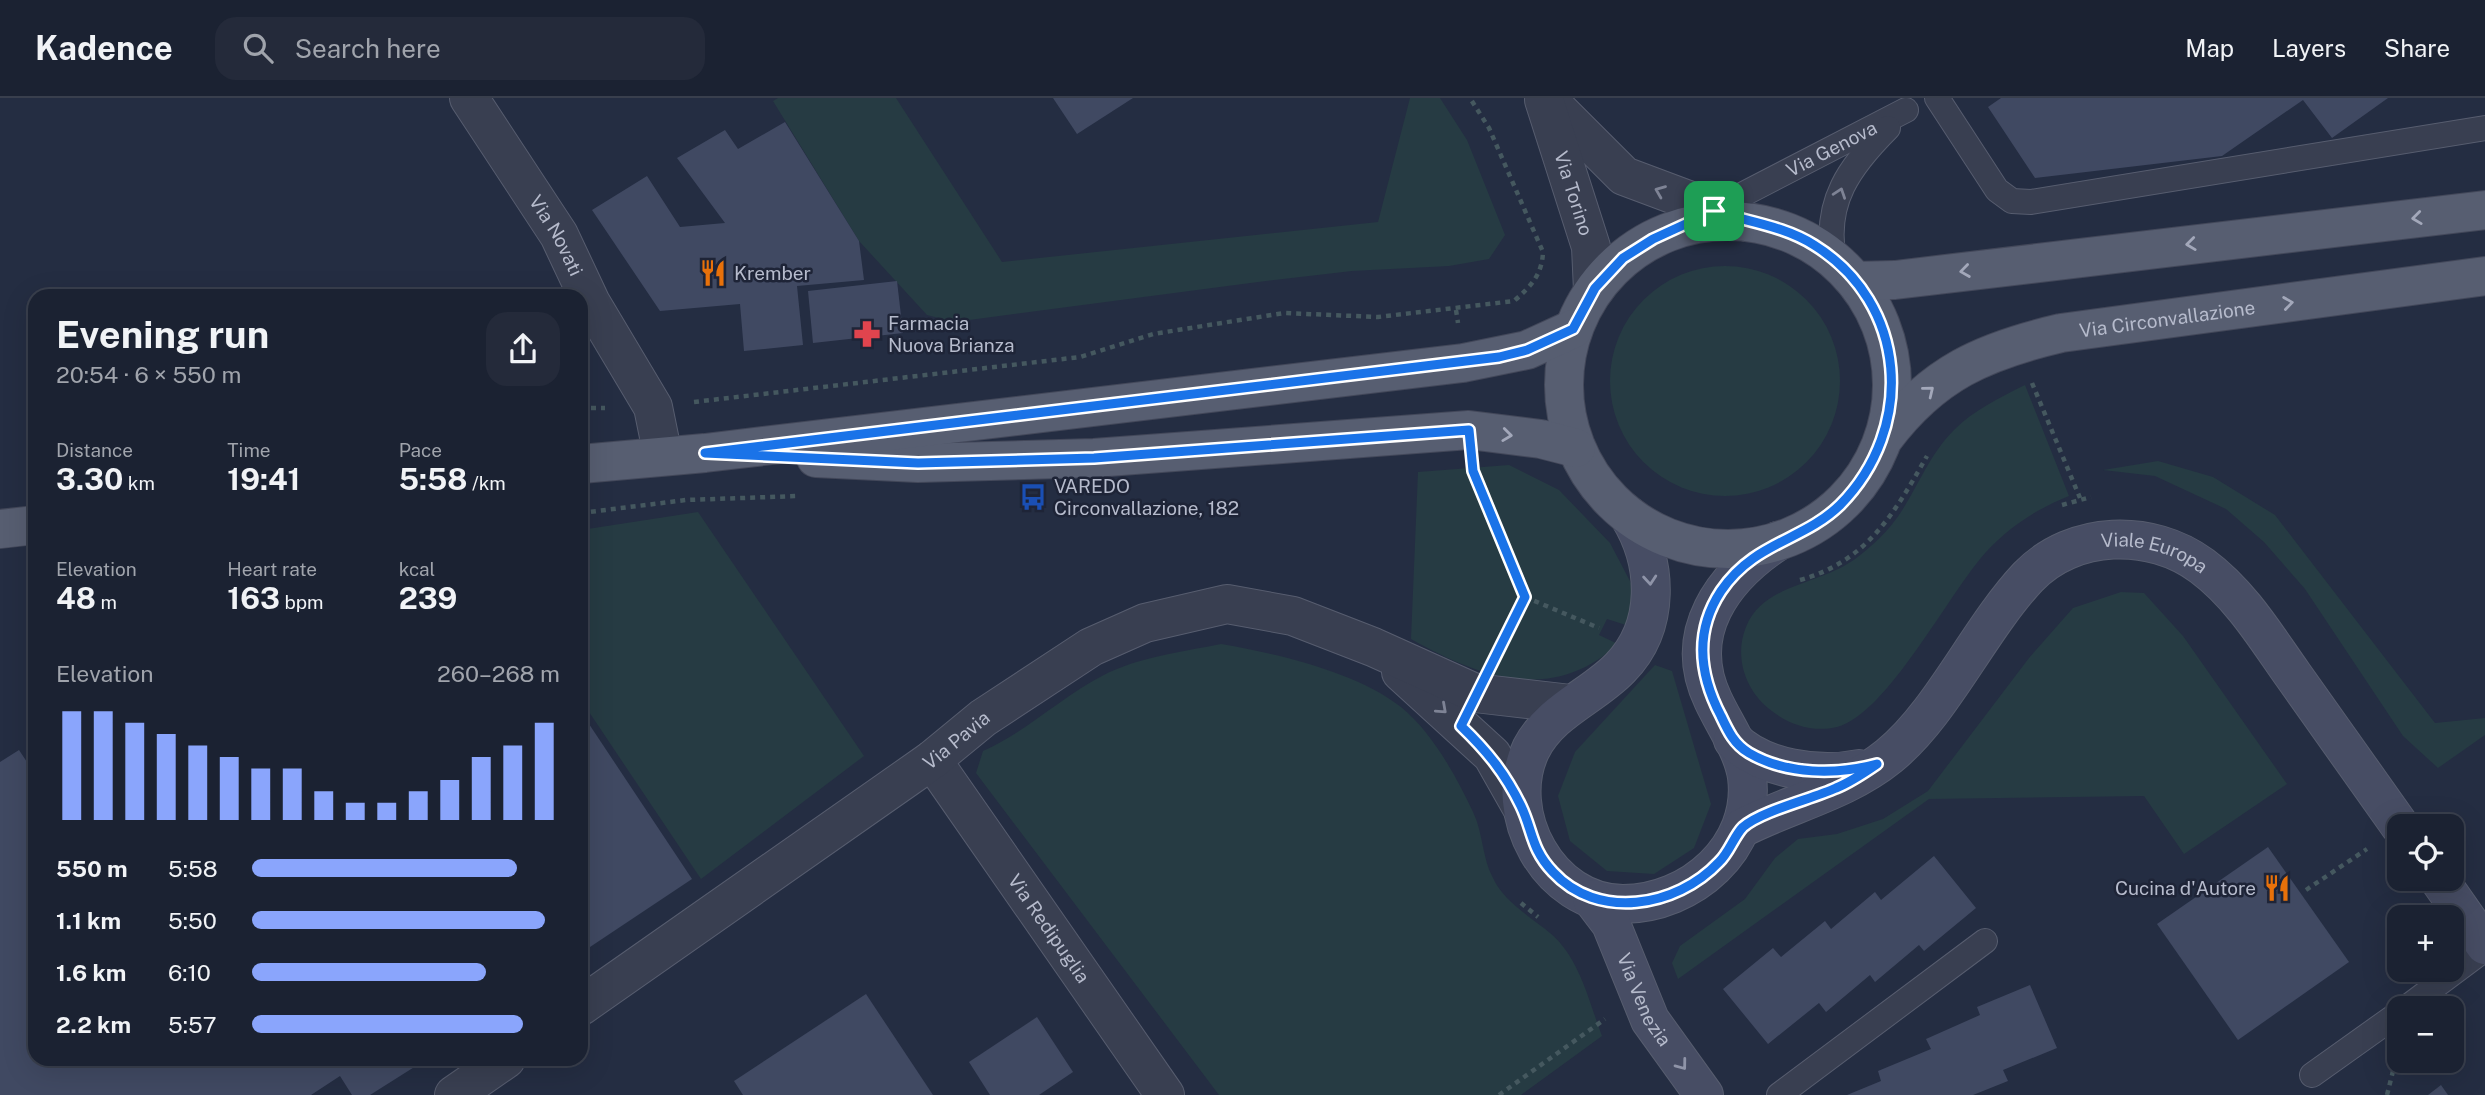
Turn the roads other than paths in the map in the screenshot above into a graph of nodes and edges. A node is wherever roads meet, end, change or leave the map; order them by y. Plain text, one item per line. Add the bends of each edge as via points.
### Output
1 (469, 98) edge
2 (1545, 98) edge
3 (1937, 98) edge
4 (2485, 128) edge
5 (2485, 210) edge
6 (1731, 216) junction
7 (1844, 270) junction
8 (2485, 276) edge
9 (584, 289) edge
10 (1593, 290) junction
11 (588, 297) edge
12 (1573, 329) junction
13 (1882, 440) junction
14 (1576, 448) junction
15 (705, 453) junction
16 (663, 456) junction
17 (588, 463) edge
18 (1629, 516) junction
19 (28, 526) edge
20 (0, 529) edge
21 (1778, 541) junction
22 (1373, 647) junction
23 (1571, 704) junction
24 (1733, 740) junction
25 (932, 760) junction
26 (1877, 764) junction
27 (1522, 808) junction
28 (1742, 828) junction
29 (2387, 832) edge
30 (2447, 891) edge
31 (1592, 899) junction
32 (1985, 941) dead end
33 (2485, 947) edge
34 (2422, 996) edge
35 (588, 1001) edge
36 (2387, 1022) edge
37 (496, 1066) edge
38 (2312, 1075) dead end
39 (454, 1095) edge
40 (1165, 1095) edge
41 (1704, 1095) edge
42 (1779, 1095) edge

1 - 9 street, Via Novati via 559,235
6 -> 2 street, Via Torino via 1625,176
2 - 10 street, Via Torino via 1591,247
3 - 4 lane via 1997,190 2012,201 2031,202
5 -> 7 main road via 1895,280
6 - 7 main road via 1794,234
7 -> 6 lane, Via Genova via 1832,224 1847,174 1906,110
6 - 10 main road via 1676,229 1627,255
7 - 13 main road via 1877,317 1891,363 1891,399
13 -> 8 main road, Via Circonvallazione via 1896,421 1939,383 1983,356 2014,344 2061,333
10 - 12 main road
11 - 16 street, Via Novati via 653,407
12 - 14 main road via 1563,389
12 - 15 main road via 1527,350 1463,363
13 - 21 main road via 1863,477 1840,505 1816,523
15 -> 14 main road via 918,463 1067,459 1469,430
14 - 18 main road via 1596,484
15 - 16 main road
16 - 17 main road
18 - 21 main road via 1660,535 1700,547 1742,549
18 -> 23 street via 1649,565 1651,605 1646,622 1620,668
19 - 20 main road
21 - 24 street via 1749,561 1723,589 1710,610 1703,635 1705,681
22 - 23 street, Via Pavia via 1475,693
22 - 25 street, Via Pavia via 1293,616 1227,604 1146,623 1091,647 983,718
22 -> 27 street, Via Pavia via 1492,755
23 - 27 street via 1549,723 1532,748 1524,773
24 - 26 street via 1757,757 1799,769 1835,772
24 - 28 street via 1747,779
25 - 35 street, Via Pavia
25 - 40 street, Via Redipuglia
26 - 28 street, Viale Europa via 1838,788
26 - 29 street, Viale Europa via 1918,725 2029,576 2087,543 2110,538 2157,543 2201,565 2239,600
27 - 31 street via 1544,861 1564,883
28 - 31 street via 1719,863 1685,887 1633,904
30 - 33 street
31 -> 41 street, Via Venezia via 1611,924 1650,1020
32 - 42 lane
33 - 34 lane
36 - 38 lane
37 - 39 street

